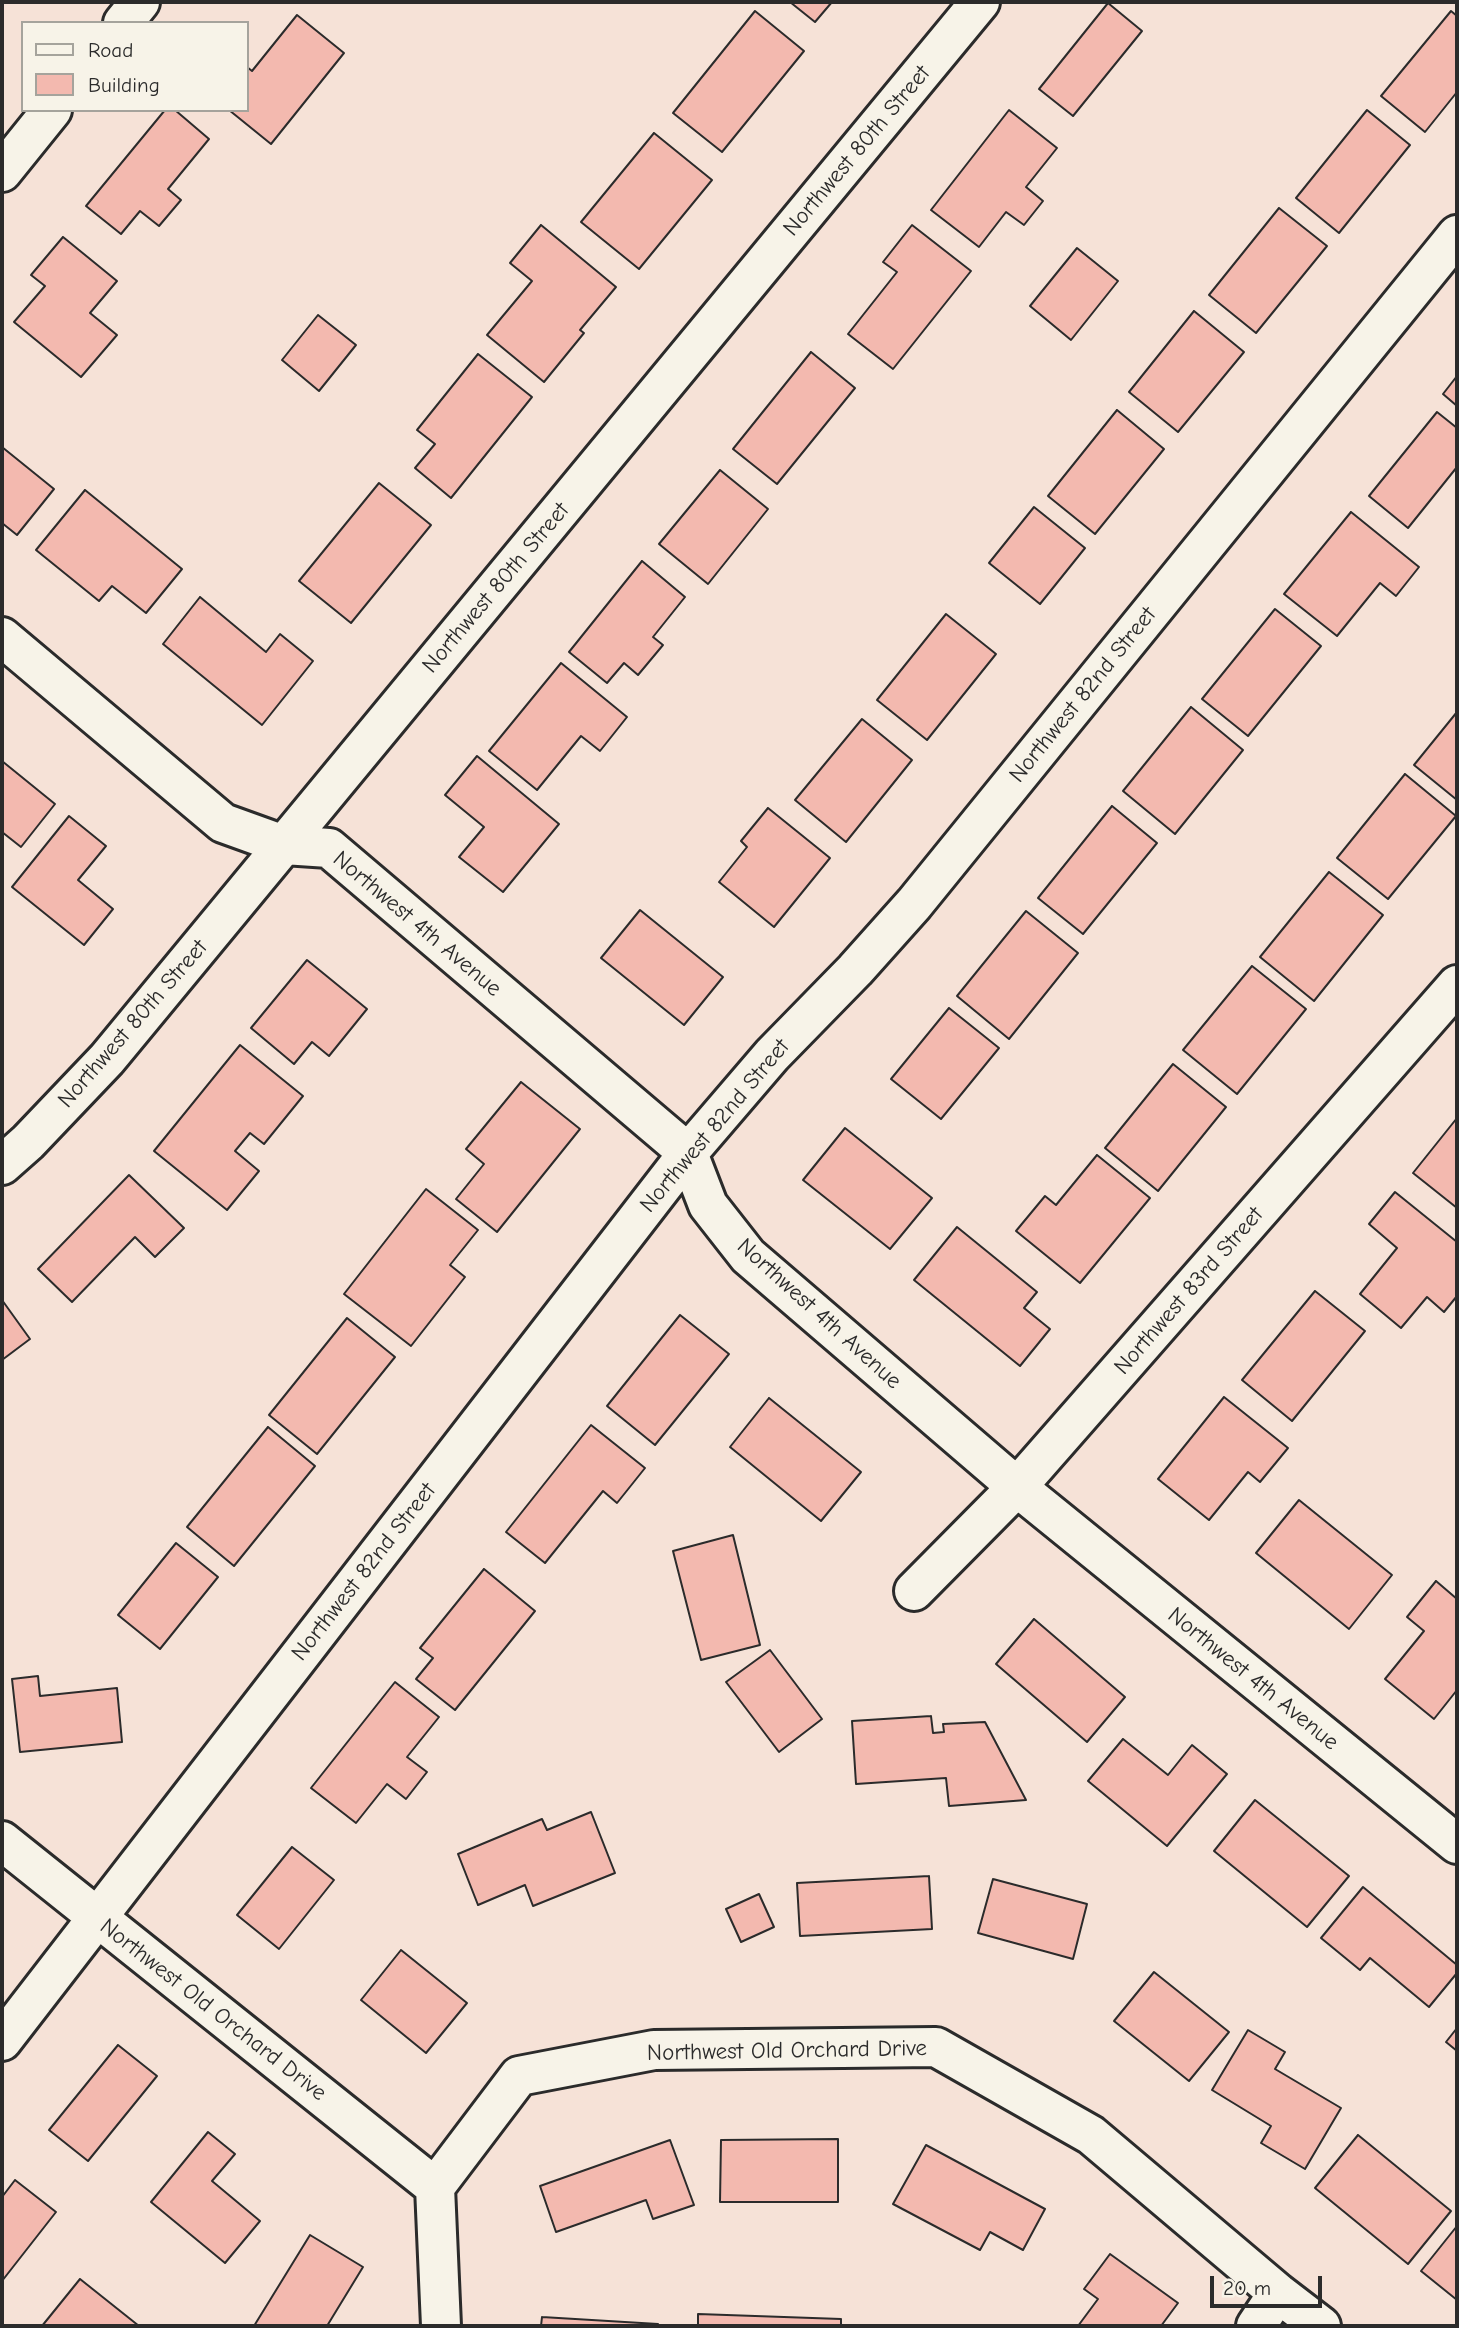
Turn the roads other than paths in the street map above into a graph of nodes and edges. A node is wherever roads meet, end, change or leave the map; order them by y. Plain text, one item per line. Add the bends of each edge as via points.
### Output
1 (140, 2) edge
2 (980, 2) edge
3 (125, 21) edge
4 (50, 112) edge
5 (2, 172) edge
6 (1457, 235) edge
7 (2, 636) edge
8 (284, 845) junction
9 (1457, 985) edge
10 (688, 1153) junction
11 (2, 1166) edge
12 (1017, 1488) junction
13 (914, 1591) dead end
14 (1454, 1834) edge
15 (2, 1841) edge
16 (97, 1918) junction
17 (2, 2041) edge
18 (435, 2187) junction
19 (1278, 2293) junction
20 (441, 2326) edge
21 (1256, 2326) edge
22 (1321, 2326) edge

1 - 3 street
2 - 8 street, Northwest 80th Street
4 - 5 street
6 - 10 street, Northwest 82nd Street via 914,904 772,1055
7 - 8 street, Northwest 4th Avenue via 223,823
8 - 10 street, Northwest 4th Avenue via 329,848
8 - 11 street, Northwest 80th Street via 107,1059
9 - 12 street, Northwest 83rd Street
10 - 12 street, Northwest 4th Avenue via 708,1205 748,1256
10 - 16 street, Northwest 82nd Street
12 - 13 street, Northwest 83rd Street
12 - 14 street, Northwest 4th Avenue
15 - 16 street, Northwest Old Orchard Drive
16 - 17 street, Northwest 82nd Street
16 - 18 street, Northwest Old Orchard Drive
18 - 19 street, Northwest Old Orchard Drive via 519,2076 654,2050 936,2047 1091,2135
18 - 20 street
19 - 21 street
19 - 22 street, Northwest Old Orchard Drive

